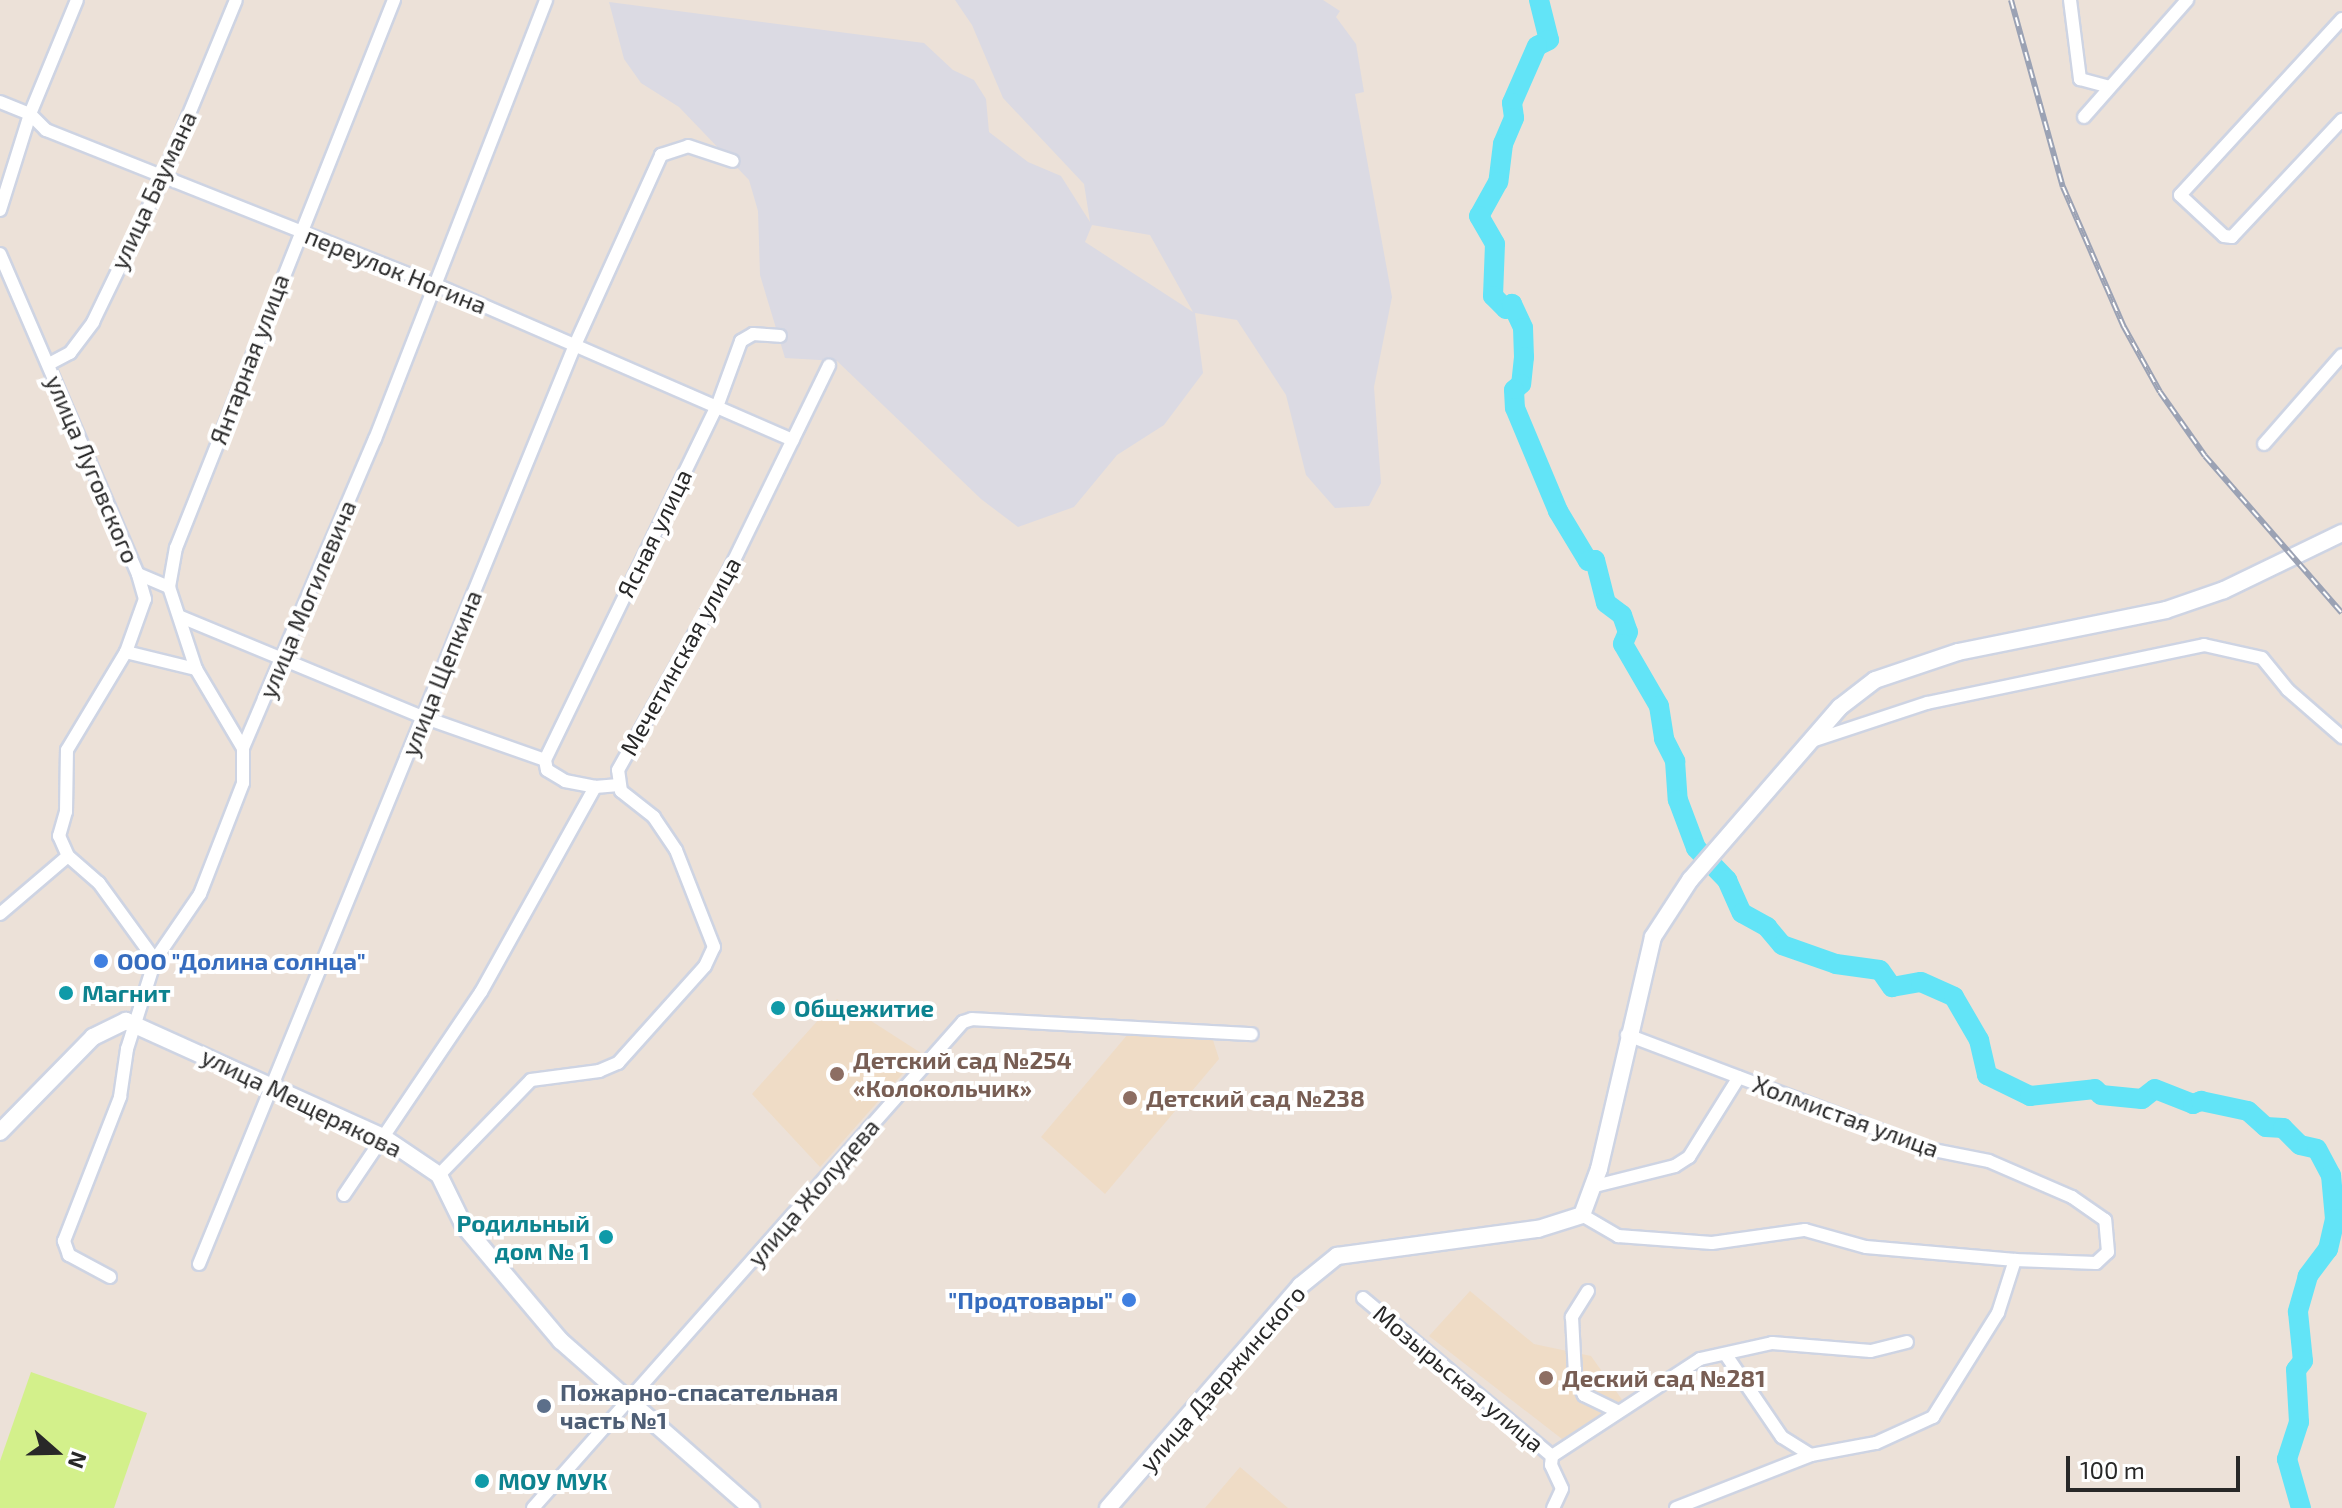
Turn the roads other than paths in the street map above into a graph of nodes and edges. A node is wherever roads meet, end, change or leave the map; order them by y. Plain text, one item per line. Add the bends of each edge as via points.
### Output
1 (77, 0) edge
2 (236, 0) edge
3 (394, 0) edge
4 (546, 0) edge
5 (2070, 0) edge
6 (2187, 0) edge
7 (2342, 19) edge
8 (2109, 87) junction
9 (0, 102) edge
10 (30, 114) junction
11 (2084, 117) dead end
12 (2342, 120) edge
13 (733, 161) dead end
14 (163, 177) junction
15 (0, 210) edge
16 (299, 231) junction
17 (0, 254) edge
18 (436, 285) junction
19 (780, 336) dead end
20 (575, 345) junction
21 (2342, 355) edge
22 (49, 364) junction
23 (829, 365) dead end
24 (718, 404) junction
25 (793, 440) junction
26 (2264, 444) dead end
27 (2342, 533) edge
28 (138, 574) junction
29 (169, 587) junction
30 (181, 617) junction
31 (126, 652) junction
32 (283, 659) junction
33 (196, 669) junction
34 (423, 717) junction
35 (2342, 737) edge
36 (1809, 742) junction
37 (243, 748) junction
38 (545, 760) junction
39 (619, 785) junction
40 (595, 787) junction
41 (68, 856) junction
42 (0, 914) edge
43 (155, 960) junction
44 (136, 1023) junction
45 (1252, 1034) dead end
46 (1627, 1035) junction
47 (1739, 1077) junction
48 (270, 1084) junction
49 (0, 1132) edge
50 (383, 1137) junction
51 (439, 1175) junction
52 (1595, 1186) junction
53 (344, 1195) dead end
54 (1582, 1215) junction
55 (2015, 1260) junction
56 (199, 1264) dead end
57 (110, 1277) dead end
58 (1588, 1291) dead end
59 (1363, 1298) dead end
60 (1907, 1342) dead end
61 (1726, 1355) junction
62 (627, 1402) junction
63 (1617, 1411) junction
64 (1811, 1455) junction
65 (1552, 1456) junction
66 (533, 1508) edge
67 (751, 1508) edge
68 (1108, 1508) edge
69 (1553, 1508) edge
70 (1676, 1508) edge

1 - 10 street
2 - 14 street, улица Баумана
3 - 16 street, Янтарная улица
4 - 18 street, улица Могилевича
5 - 8 street via 2080,79
6 - 8 street
7 - 12 street via 2180,195 2224,236 2232,237
8 - 11 street
9 - 10 street, переулок Ногина
10 - 14 street, переулок Ногина via 46,130
10 - 15 street
13 - 20 street, улица Щепкина via 688,146 661,155
14 - 16 street, переулок Ногина
14 - 22 street, улица Баумана via 82,340
16 - 18 street, переулок Ногина
16 - 29 street, Янтарная улица via 176,548
17 - 22 street, улица Луговского
18 - 20 street, переулок Ногина
18 - 32 street, улица Могилевича
19 - 24 street, Ясная улица via 753,334 741,341
20 - 24 street, переулок Ногина
20 - 34 street, улица Щепкина
21 - 26 street
22 - 28 street, улица Луговского
23 - 25 street, Мечетинская улица
24 - 25 street, переулок Ногина
24 - 38 street, Ясная улица
25 - 39 street, Мечетинская улица via 719,591 622,757
27 - 36 street via 2166,610 1958,652 1875,680 1840,707
28 - 29 street, улица Луговского
28 - 31 street via 145,599
29 - 30 street
30 - 32 street
30 - 33 street
31 - 33 street
31 - 41 street via 67,750 66,812 59,836
32 - 34 street
32 - 37 street, улица Могилевича
33 - 37 street
34 - 38 street
34 - 48 street, улица Щепкина
35 - 36 street via 2288,690 2262,658 2204,645 1927,703
36 - 46 street via 1690,880 1653,937
37 - 43 street, улица Могилевича via 243,783 200,894
38 - 40 street via 547,770 559,778
39 - 40 street
39 - 51 street, Мечетинская улица via 666,832 714,947 618,1063 599,1071 531,1080
40 - 50 street via 481,992
41 - 42 street
41 - 43 street via 99,883
43 - 44 street, улица Могилевича
44 - 48 street, улица Мещерякова
44 - 49 street via 114,1024 93,1037
44 - 57 street, улица Могилевича via 120,1097 64,1241 69,1255
45 - 62 street, улица Жолудева via 967,1020
46 - 47 street, Холмистая улица
46 - 52 street
47 - 52 street via 1689,1157 1675,1166
47 - 55 street, Холмистая улица via 1929,1149 1989,1161 2072,1197 2105,1220 2108,1252 2096,1263
48 - 50 street, улица Мещерякова
48 - 56 street, улица Щепкина
50 - 51 street, улица Мещерякова
50 - 53 street
51 - 62 street, улица Мещерякова via 464,1226 500,1274
52 - 54 street
54 - 55 street via 1618,1236 1712,1243 1805,1230 1866,1247
54 - 68 street, улица Дзержинского via 1538,1229 1337,1256 1300,1286
55 - 64 street via 1998,1313 1933,1417 1876,1443
58 - 63 street via 1572,1317 1575,1375 1584,1395
59 - 65 street, Мозырьская улица
60 - 61 street, Мозырьская улица via 1871,1351 1772,1343
61 - 63 street, Мозырьская улица via 1700,1359
61 - 64 street via 1782,1437
62 - 66 street, улица Жолудева
62 - 67 street, улица Мещерякова
63 - 65 street, Мозырьская улица
64 - 70 street
65 - 69 street via 1562,1489

